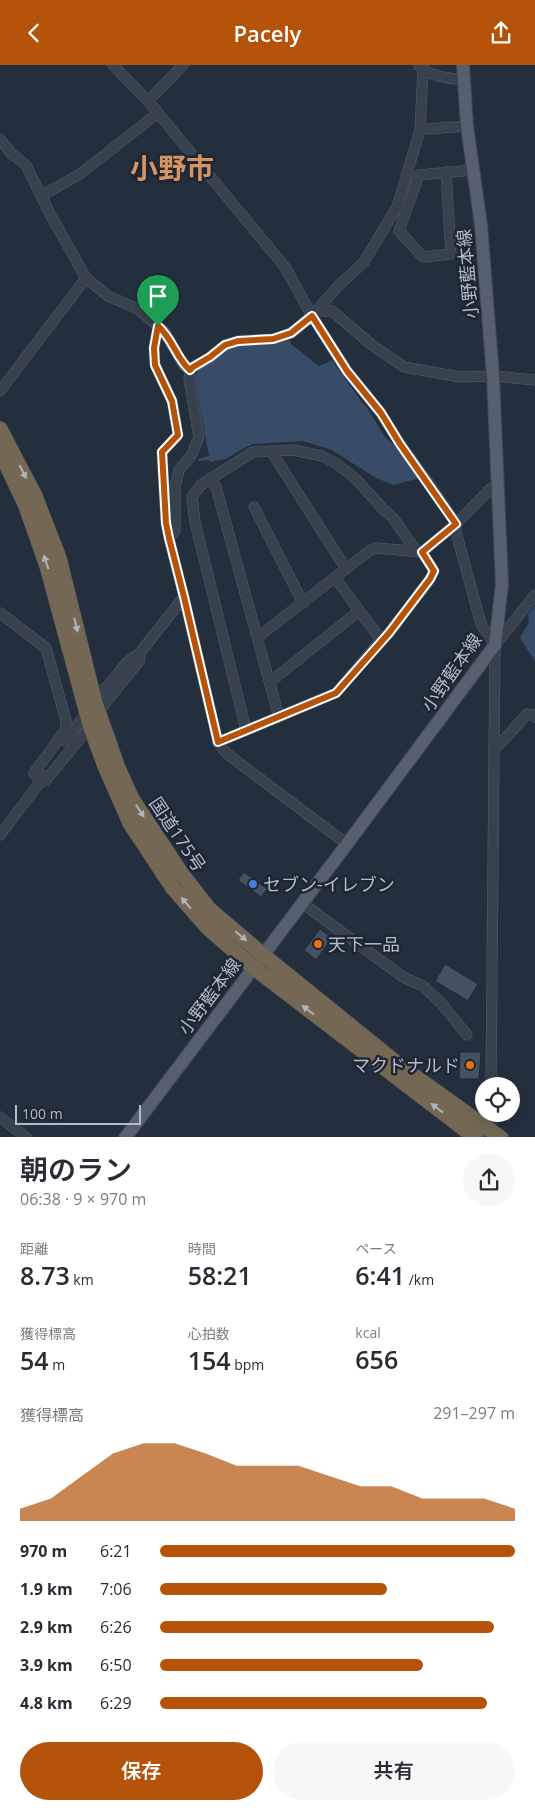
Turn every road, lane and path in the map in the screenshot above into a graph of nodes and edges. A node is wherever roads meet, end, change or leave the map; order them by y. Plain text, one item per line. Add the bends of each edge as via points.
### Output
1 (113, 65) edge
2 (183, 65) edge
3 (463, 65) edge
4 (421, 67) edge
5 (464, 80) junction
6 (148, 101) junction
7 (158, 113) junction
8 (467, 126) junction
9 (428, 129) dead end
10 (0, 139) edge
11 (473, 170) junction
12 (446, 173) junction
13 (41, 196) junction
14 (86, 278) junction
15 (314, 313) junction
16 (158, 326) junction
17 (20, 364) junction
18 (190, 370) junction
19 (493, 376) junction
20 (535, 380) edge
21 (0, 383) edge
22 (0, 391) edge
23 (0, 397) edge
24 (0, 429) edge
25 (0, 451) edge
26 (271, 451) junction
27 (210, 479) junction
28 (498, 488) junction
29 (254, 507) dead end
30 (456, 524) junction
31 (169, 538) junction
32 (420, 552) junction
33 (346, 569) junction
34 (335, 578) junction
35 (535, 595) edge
36 (184, 597) junction
37 (303, 603) junction
38 (359, 611) junction
39 (0, 613) edge
40 (258, 637) junction
41 (382, 640) junction
42 (495, 645) junction
43 (139, 654) junction
44 (270, 682) junction
45 (99, 697) junction
46 (93, 713) junction
47 (279, 717) junction
48 (535, 717) edge
49 (86, 729) junction
50 (246, 730) junction
51 (218, 742) junction
52 (494, 745) junction
53 (40, 782) junction
54 (0, 835) edge
55 (347, 844) junction
56 (302, 903) junction
57 (263, 955) junction
58 (253, 967) junction
59 (467, 1035) dead end
60 (491, 1077) edge
61 (0, 1117) edge
62 (492, 1122) edge
63 (494, 1135) edge
64 (27, 1137) edge
65 (125, 1137) edge
66 (476, 1137) edge

1 - 6 street
2 - 6 street
3 - 5 main road, 小野藍本線
4 - 5 street via 441,77
4 - 15 street via 420,130 396,207 364,262
5 - 8 main road, 小野藍本線
6 - 7 street
7 - 13 street via 80,174
7 - 15 street via 285,267
8 - 9 street
8 - 11 main road, 小野藍本線
10 - 13 street via 26,165
11 - 12 street
11 - 19 main road, 小野藍本線 via 481,225
12 - 12 street via 419,175 399,231 424,257 451,254
13 - 14 street
14 - 16 street via 108,296 138,309
14 - 17 street
15 - 18 street via 291,333 273,339 225,345
15 - 19 street via 332,311 404,367 460,377
15 - 30 street via 347,371 381,413
16 - 18 street
16 - 31 street via 155,365 172,401 178,435 162,452
17 - 21 street via 16,362
17 - 22 street
17 - 23 street via 22,368
18 - 31 street via 199,437 191,456 179,469 175,487 175,531
19 - 20 street
19 - 28 main road, 小野藍本線
24 -> 45 highway, 国道175号 via 35,496 59,558
46 -> 25 highway, 国道175号 via 48,566 26,506
26 - 27 street via 253,452
26 - 32 street via 293,450 322,455 337,464 393,518
26 - 33 street
27 - 40 street via 216,487
27 - 50 street via 192,497 195,522
28 - 30 street via 490,489
28 - 42 main road, 小野藍本線 via 502,584
29 - 37 street
30 - 32 street
30 - 42 street via 481,625
31 - 36 street
32 - 33 street via 376,548
32 - 41 street via 434,571
33 - 34 street
34 - 37 street
34 - 38 street
35 - 42 street
36 - 43 street
36 - 51 street
37 - 40 street
38 - 41 street
38 - 44 street
39 - 53 street via 46,648 66,721 66,729 34,773
40 - 44 street
41 - 47 street via 336,693
42 - 52 street
42 - 55 main road, 小野藍本線
43 - 45 street via 130,658
43 - 46 street via 140,660 102,707
44 - 47 street
45 - 46 highway, 国道175号
46 - 49 highway, 国道175号
46 - 53 street via 43,769
46 -> 57 highway, 国道175号 via 132,799 176,865 209,909
47 - 50 street
48 - 52 street via 527,714 500,744
49 - 53 street via 46,780
58 -> 49 highway, 国道175号 via 208,928 173,888 130,823
50 - 51 street
51 - 55 street via 226,753
52 - 60 street
53 - 54 street
55 - 56 main road, 小野藍本線
56 - 57 main road, 小野藍本線
56 - 59 street via 403,977 423,986
57 - 58 main road, 小野藍本線
57 - 63 highway, 国道175号 via 399,1065
58 - 65 main road, 小野藍本線
66 -> 58 highway, 国道175号
61 - 64 street
62 - 63 street

